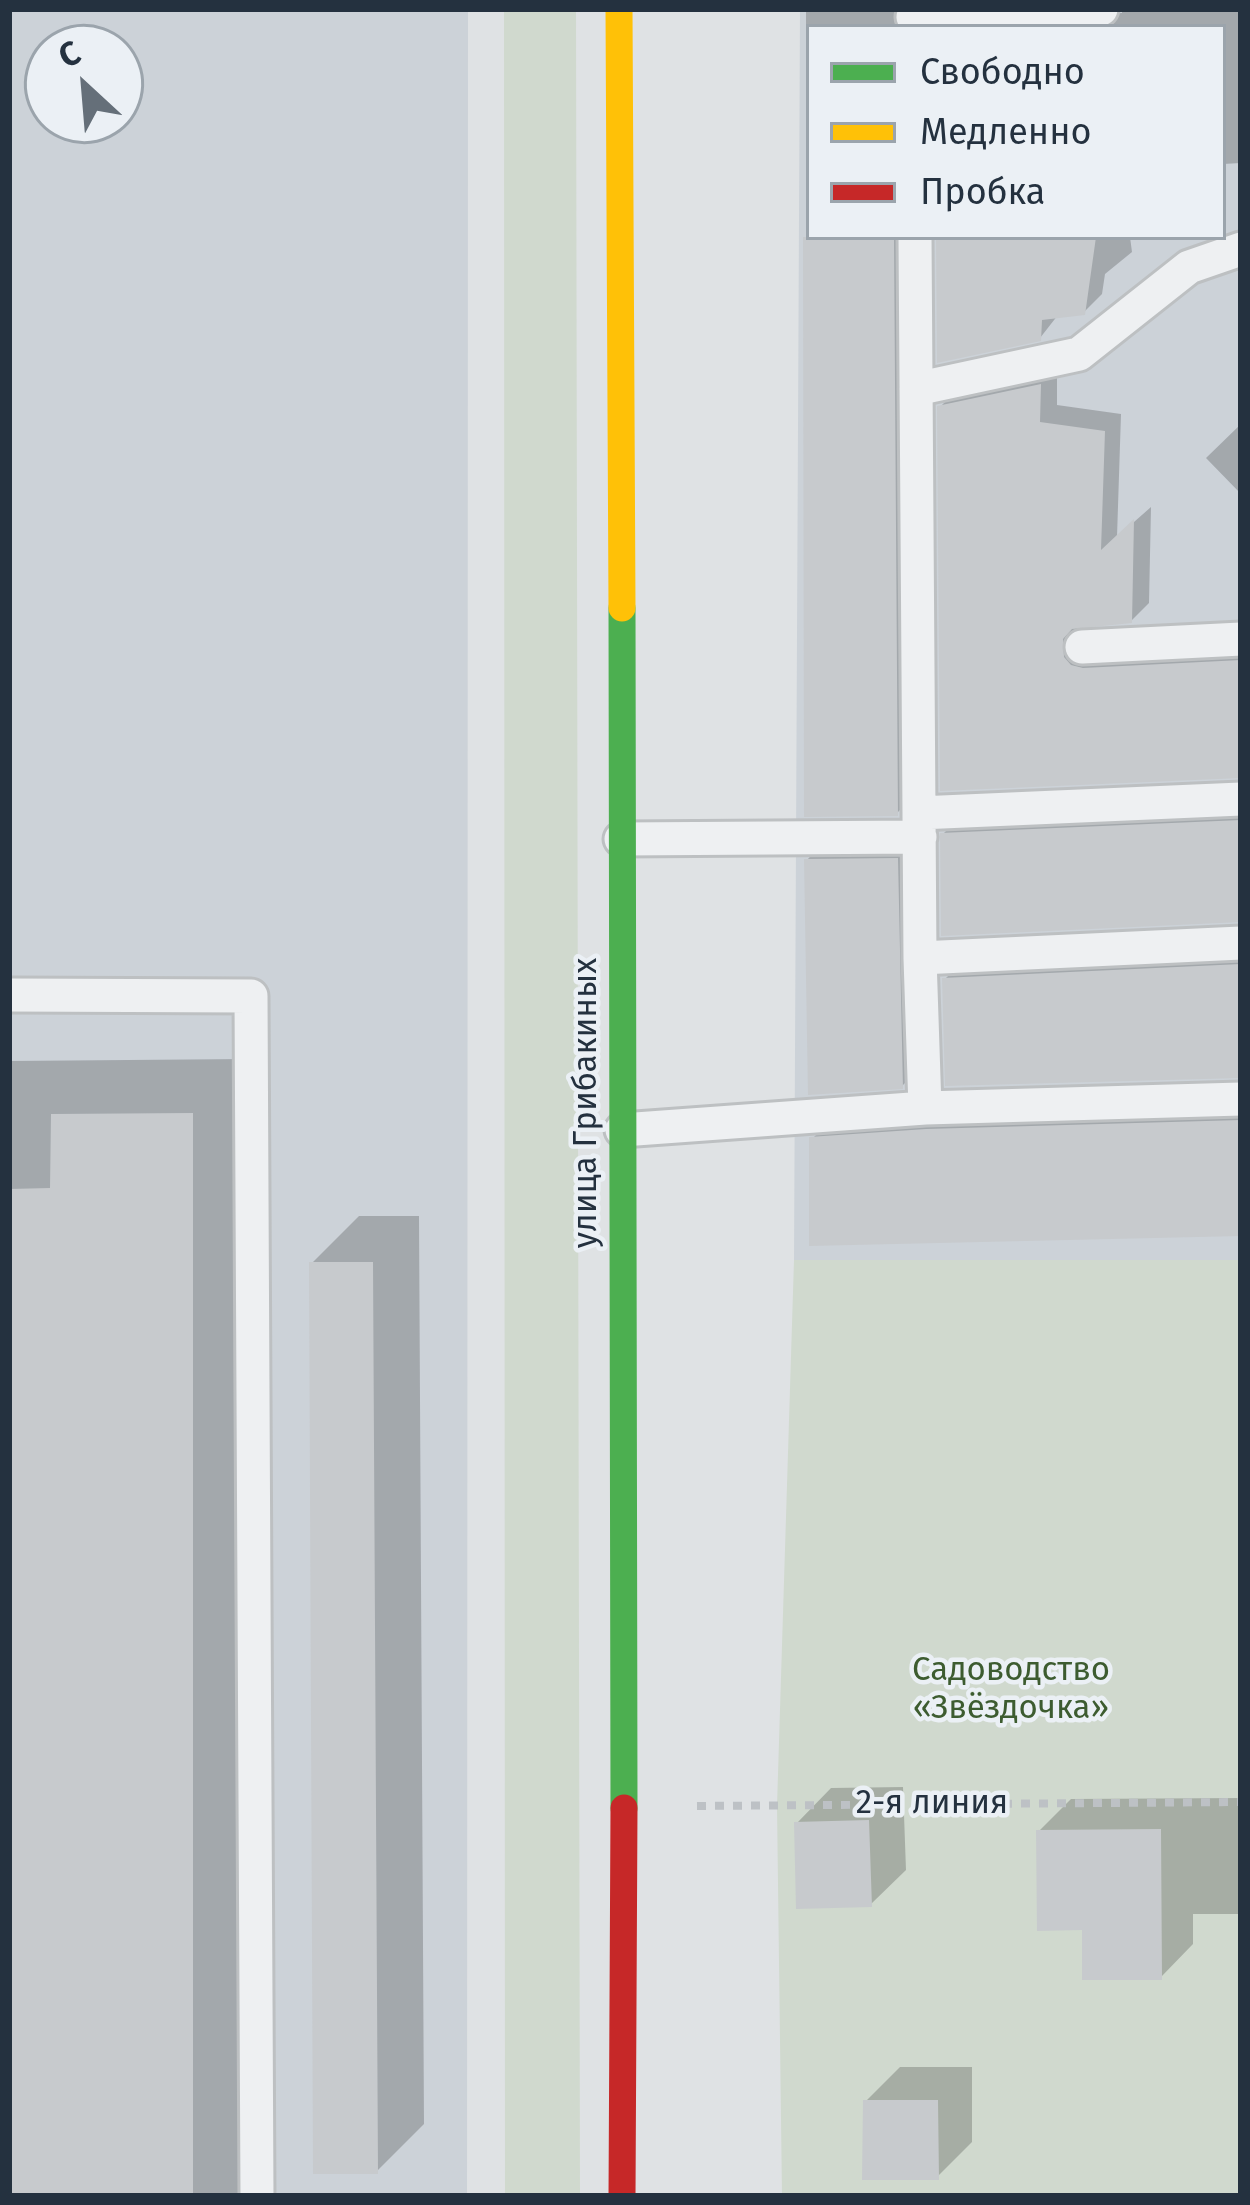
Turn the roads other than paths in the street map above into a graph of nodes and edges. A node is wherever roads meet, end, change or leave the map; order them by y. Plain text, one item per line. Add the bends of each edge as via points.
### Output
1 (619, 9) edge
2 (1101, 9) edge
3 (913, 18) edge
4 (915, 240) edge
5 (1241, 248) edge
6 (916, 388) junction
7 (1241, 639) edge
8 (1082, 646) dead end
9 (1241, 799) edge
10 (919, 825) junction
11 (622, 839) junction
12 (1241, 943) edge
13 (920, 958) junction
14 (9, 995) edge
15 (1241, 1099) edge
16 (926, 1108) junction
17 (622, 1130) junction
18 (257, 2196) edge
19 (622, 2196) edge

1 - 11 street, улица Грибакиных
2 - 3 lane
4 - 6 lane
5 - 6 lane via 1189,267 1078,354
6 - 10 lane
7 - 8 lane
9 - 10 lane
10 - 11 lane
10 - 13 lane
11 - 17 street, улица Грибакиных
12 - 13 lane
13 - 16 lane
14 - 18 lane via 251,996
15 - 16 lane
16 - 17 lane
17 - 19 street, улица Грибакиных

